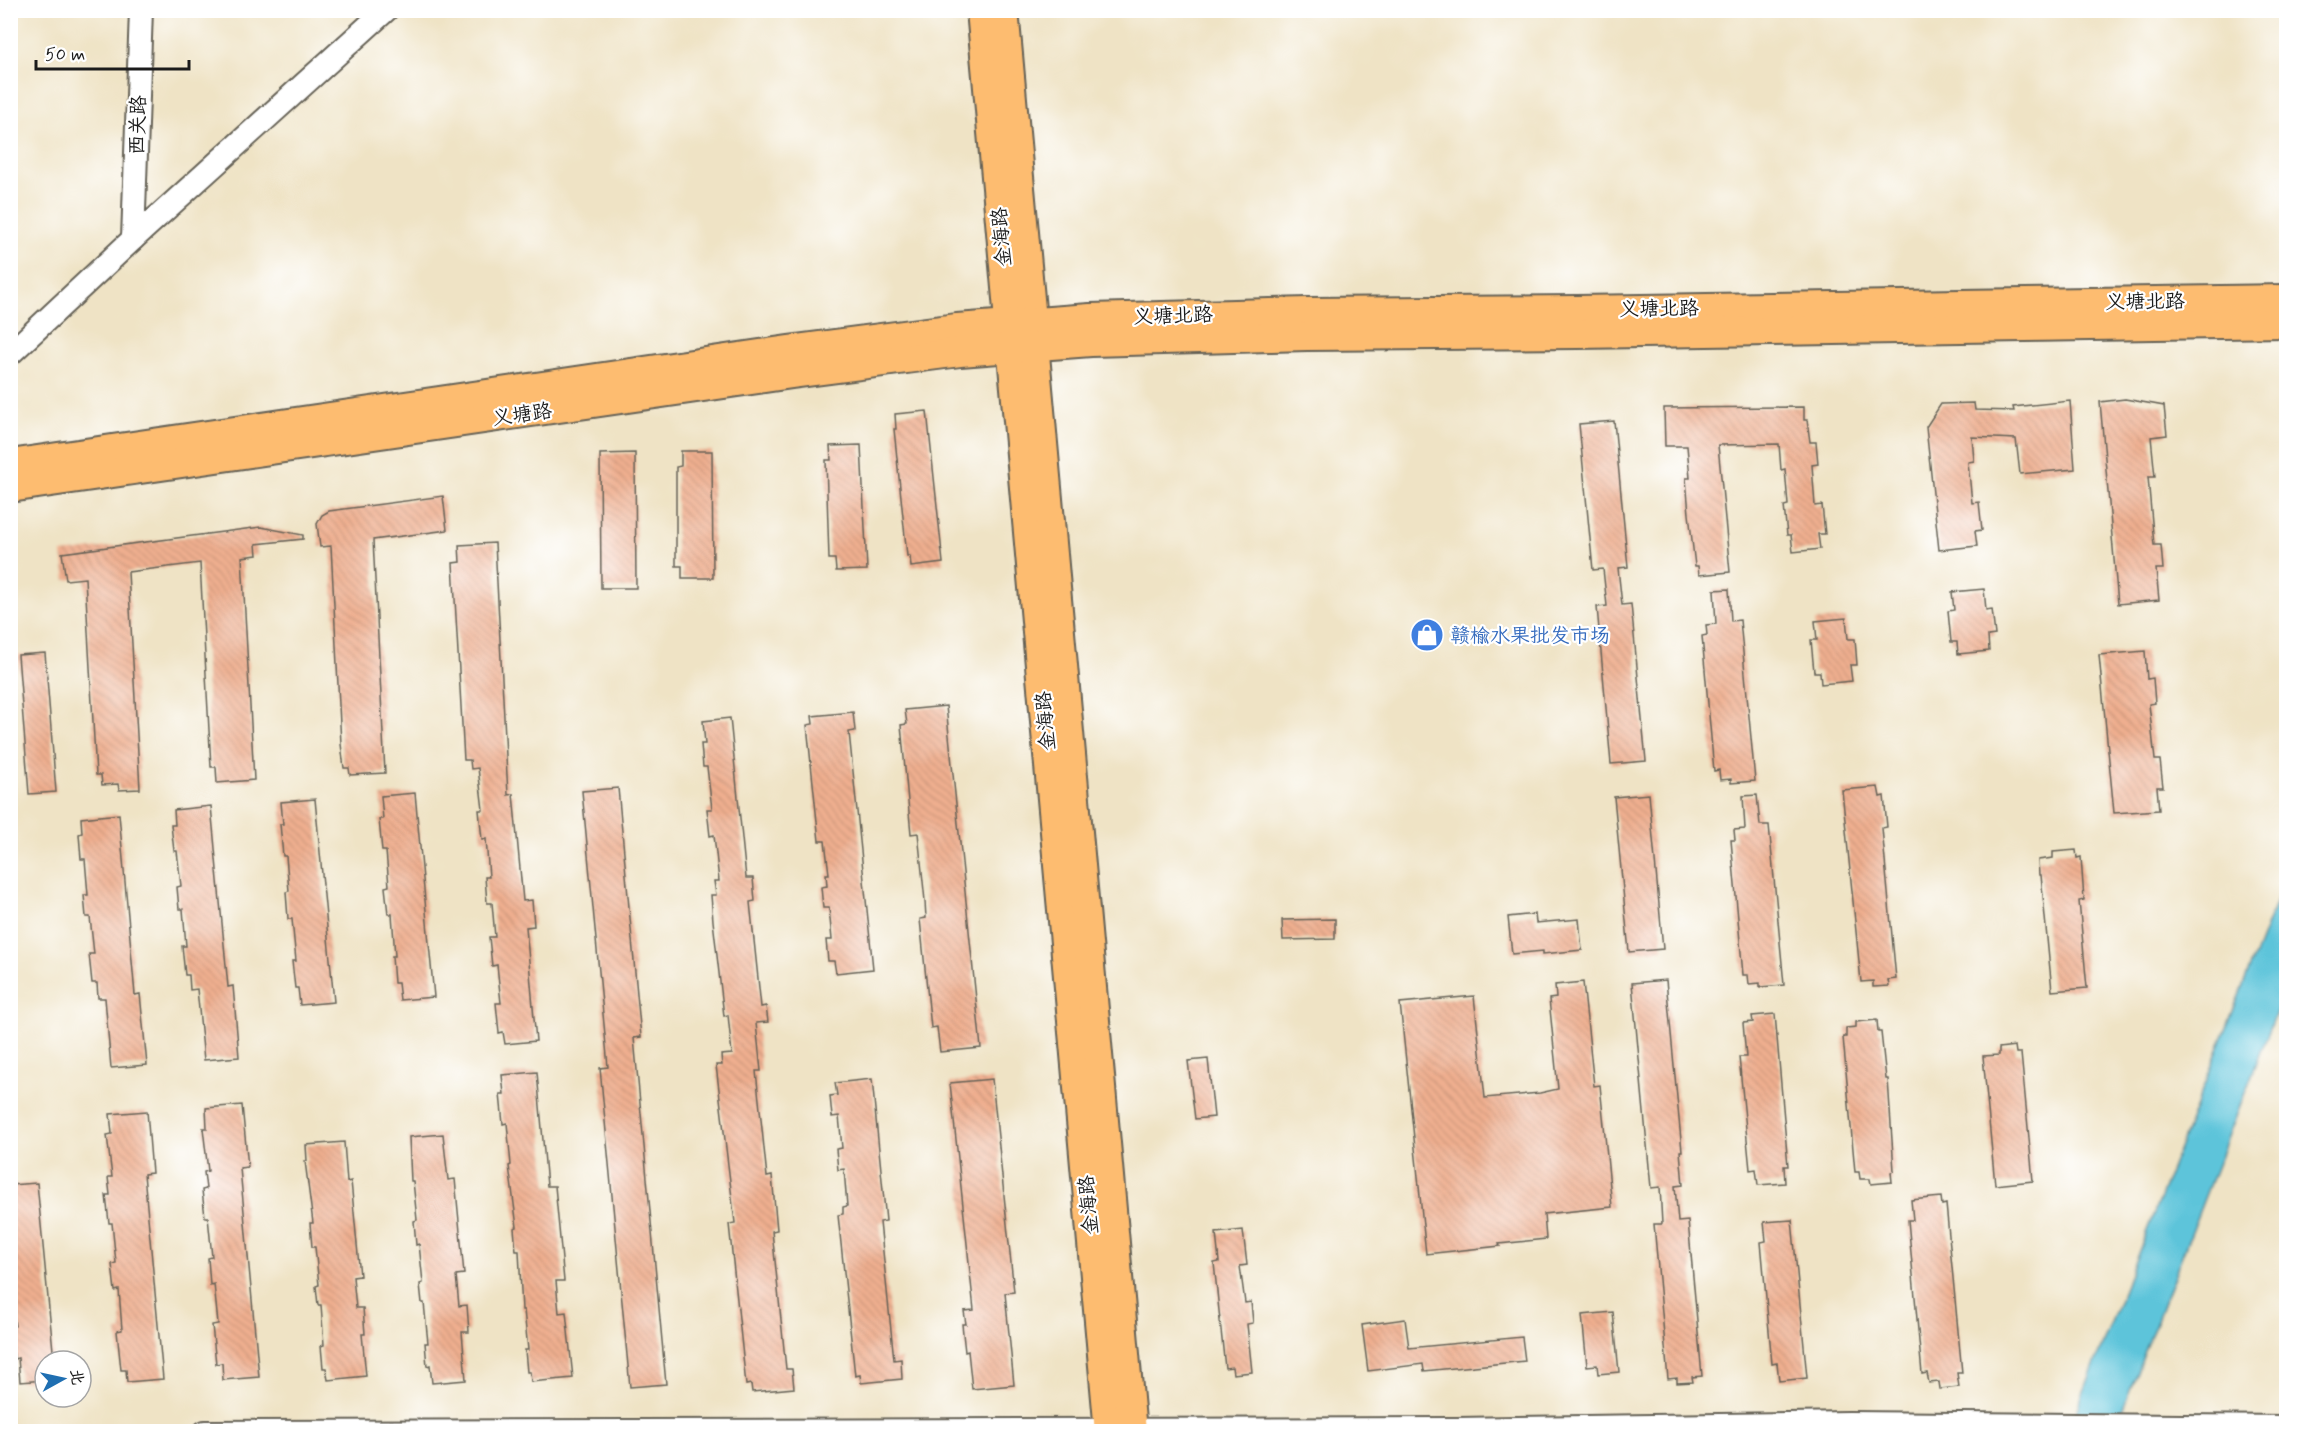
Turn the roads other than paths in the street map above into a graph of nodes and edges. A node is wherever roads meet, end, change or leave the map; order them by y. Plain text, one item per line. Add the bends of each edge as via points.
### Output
1 (141, 10) edge
2 (386, 10) edge
3 (981, 10) edge
4 (1004, 10) edge
5 (133, 239) junction
6 (2286, 299) edge
7 (2286, 323) edge
8 (1022, 335) junction
9 (10, 354) edge
10 (10, 464) edge
11 (10, 488) edge
12 (2286, 1427) edge
13 (1120, 1430) edge
14 (205, 1431) edge
15 (268, 1431) edge

1 - 5 street, 西关路
2 - 5 street
3 - 8 main road, 金海路
4 - 8 main road, 金海路
5 - 9 street
6 - 8 main road, 义塘北路 via 1090,318
7 - 8 main road, 义塘北路 via 1091,342
8 - 10 main road, 义塘路 via 957,328
8 - 11 main road, 义塘路 via 960,352
8 - 13 main road, 金海路
12 - 13 street via 1848,1423
13 - 15 street
14 - 15 street

